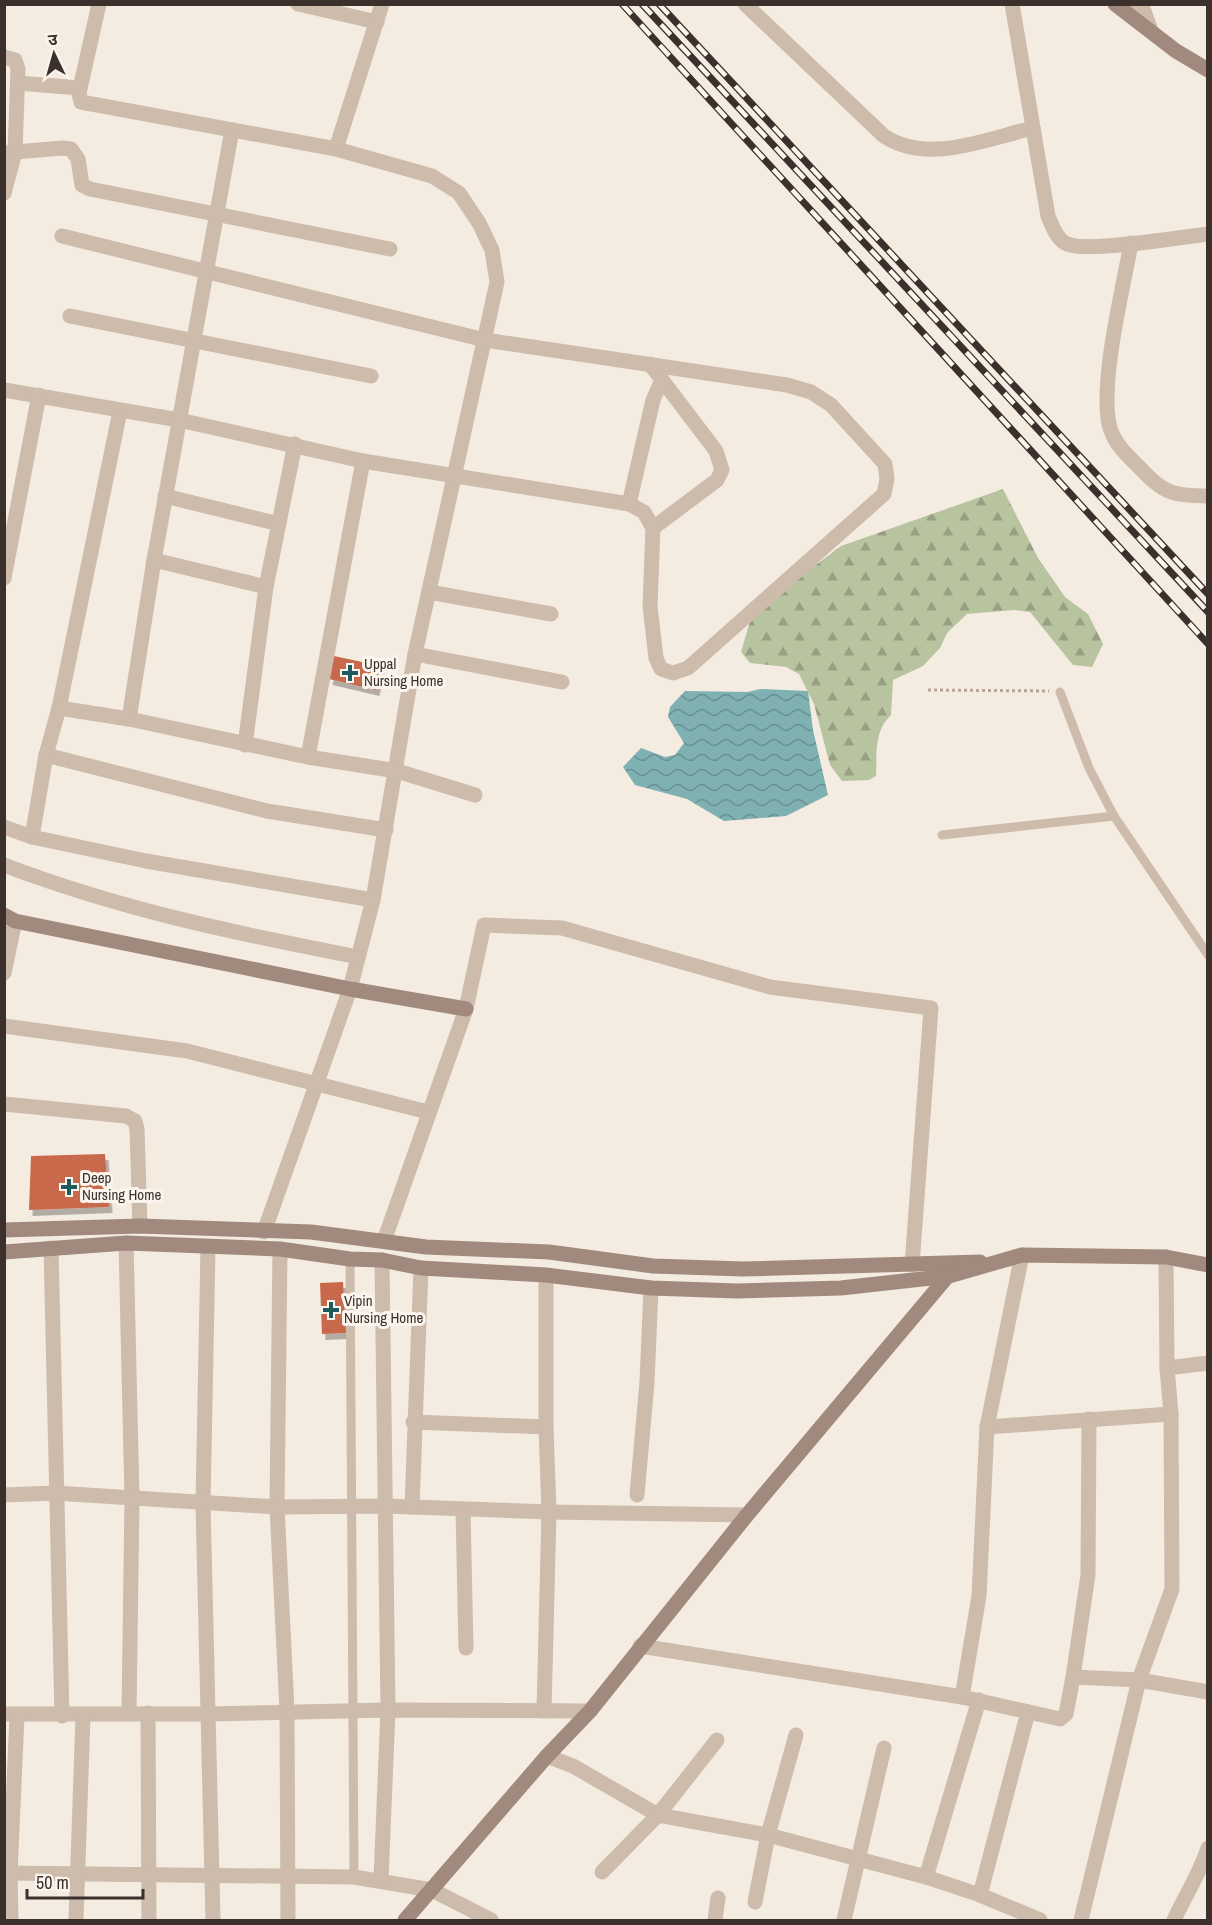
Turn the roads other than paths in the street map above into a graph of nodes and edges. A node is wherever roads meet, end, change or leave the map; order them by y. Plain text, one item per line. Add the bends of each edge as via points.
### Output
1 (99, 4) edge
2 (298, 4) edge
3 (382, 4) edge
4 (745, 4) edge
5 (1012, 4) edge
6 (1115, 4) edge
7 (1137, 4) edge
8 (377, 22) junction
9 (1151, 31) junction
10 (4, 57) edge
11 (1208, 70) edge
12 (18, 83) junction
13 (80, 88) junction
14 (1033, 128) junction
15 (232, 130) junction
16 (336, 149) junction
17 (10, 152) edge
18 (4, 193) edge
19 (217, 213) junction
20 (1208, 234) edge
21 (62, 236) dead end
22 (1131, 243) junction
23 (390, 249) dead end
24 (206, 270) junction
25 (70, 316) dead end
26 (485, 339) junction
27 (194, 340) junction
28 (650, 364) junction
29 (371, 376) dead end
30 (662, 380) junction
31 (4, 390) edge
32 (39, 395) junction
33 (120, 411) junction
34 (179, 420) junction
35 (295, 444) junction
36 (363, 460) junction
37 (455, 476) junction
38 (165, 496) junction
39 (1208, 496) edge
40 (629, 504) junction
41 (279, 524) junction
42 (653, 528) junction
43 (154, 560) junction
44 (4, 578) edge
45 (266, 587) junction
46 (429, 592) junction
47 (551, 614) dead end
48 (415, 654) junction
49 (562, 682) dead end
50 (1060, 692) road end
51 (59, 708) junction
52 (129, 719) junction
53 (245, 744) junction
54 (46, 755) junction
55 (308, 757) junction
56 (397, 771) junction
57 (475, 795) dead end
58 (1113, 816) junction
59 (4, 827) edge
60 (386, 830) junction
61 (942, 835) dead end
62 (32, 837) junction
63 (4, 865) edge
64 (373, 900) junction
65 (10, 918) edge
66 (1208, 955) edge
67 (358, 957) junction
68 (4, 973) edge
69 (350, 989) junction
70 (466, 1009) junction
71 (4, 1026) edge
72 (314, 1085) junction
73 (4, 1104) edge
74 (428, 1112) junction
75 (140, 1226) junction
76 (4, 1230) edge
77 (264, 1232) junction
78 (384, 1241) junction
79 (126, 1243) junction
80 (208, 1247) junction
81 (51, 1248) junction
82 (280, 1249) junction
83 (4, 1252) edge
84 (1022, 1255) junction
85 (1166, 1257) junction
86 (350, 1259) junction
87 (382, 1260) junction
88 (958, 1262) junction
89 (993, 1263) junction
90 (912, 1265) junction
91 (1208, 1265) edge
92 (420, 1268) junction
93 (546, 1275) junction
94 (949, 1276) junction
95 (651, 1288) junction
96 (1208, 1363) edge
97 (1167, 1368) junction
98 (1171, 1414) junction
99 (1089, 1419) junction
100 (413, 1422) junction
101 (546, 1427) junction
102 (987, 1427) junction
103 (56, 1493) junction
104 (4, 1495) edge
105 (637, 1495) dead end
106 (132, 1498) junction
107 (203, 1504) junction
108 (385, 1506) junction
109 (277, 1507) junction
110 (352, 1508) junction
111 (412, 1508) junction
112 (463, 1509) junction
113 (549, 1512) junction
114 (747, 1515) junction
115 (640, 1646) junction
116 (466, 1648) dead end
117 (1073, 1677) junction
118 (1139, 1680) junction
119 (1208, 1692) edge
120 (962, 1697) junction
121 (979, 1701) junction
122 (287, 1710) junction
123 (352, 1710) junction
124 (387, 1710) junction
125 (590, 1711) junction
126 (544, 1712) junction
127 (1029, 1712) junction
128 (129, 1713) junction
129 (148, 1713) junction
130 (208, 1714) junction
131 (11, 1715) edge
132 (62, 1716) junction
133 (83, 1716) junction
134 (796, 1735) dead end
135 (717, 1740) dead end
136 (884, 1748) dead end
137 (547, 1756) junction
138 (658, 1815) junction
139 (768, 1835) junction
140 (1208, 1848) edge
141 (856, 1858) junction
142 (1205, 1869) edge
143 (602, 1872) dead end
144 (7, 1873) edge
145 (77, 1874) junction
146 (148, 1875) junction
147 (214, 1876) junction
148 (289, 1876) junction
149 (354, 1877) junction
150 (926, 1877) junction
151 (381, 1879) junction
152 (432, 1890) junction
153 (980, 1895) junction
154 (718, 1898) dead end
155 (755, 1902) dead end
156 (11, 1920) edge
157 (76, 1920) edge
158 (149, 1920) edge
159 (213, 1920) edge
160 (288, 1920) edge
161 (405, 1920) edge
162 (490, 1920) edge
163 (715, 1920) edge
164 (844, 1920) edge
165 (1040, 1920) edge
166 (1081, 1920) edge
167 (1174, 1920) edge

1 - 13 street
2 - 8 street
3 - 8 street
4 - 14 street via 897,145 918,150 943,149
5 - 14 street
6 - 9 main road
7 - 9 street
8 - 16 street
9 - 11 main road
10 - 12 street via 15,60
12 - 13 street
12 - 17 street
13 - 15 street via 81,102
14 - 22 street via 1048,216 1056,234 1065,244 1086,248
15 - 16 street
15 - 19 street
16 - 26 street via 432,176 459,193 492,250 497,282
17 - 18 street
17 - 19 street via 71,149 78,159 82,185 90,189
19 - 23 street
19 - 24 street
20 - 22 street
21 - 24 street
22 - 39 street via 1109,375 1109,425 1117,444 1155,484 1169,493
24 - 26 street
24 - 27 street
25 - 27 street
26 - 28 street
26 - 37 street
27 - 29 street
27 - 34 street
28 - 30 street
28 - 42 street via 811,392 831,405 885,464 887,479 884,494 688,668 673,673 662,669 656,658 651,631
30 - 40 street via 653,400
30 - 42 street via 716,451 722,470 717,480
31 - 32 street
32 - 33 street
32 - 44 street
33 - 34 street
33 - 51 street
34 - 35 street
34 - 38 street
35 - 36 street
35 - 41 street
36 - 37 street
36 - 55 street
37 - 40 street
37 - 46 street
38 - 41 street
38 - 43 street
40 - 42 street via 644,512
41 - 45 street
43 - 45 street
43 - 52 street
45 - 53 street
46 - 47 street
46 - 48 street
48 - 49 street
48 - 56 street
50 - 58 lane via 1089,768
51 - 52 street
51 - 54 street
52 - 53 street
53 - 55 street
54 - 60 street via 267,811
54 - 62 street
55 - 56 street
56 - 57 street
56 - 60 street
58 - 61 lane
58 - 66 lane
59 - 62 street
60 - 64 street
62 - 64 street
63 - 67 street via 130,908
64 - 67 street
65 - 68 street
65 - 69 main road
67 - 69 street
69 - 70 main road
69 - 72 street
70 - 74 street
70 - 90 street via 484,925 562,928 770,987 931,1008
71 - 72 street via 188,1051
72 - 74 street
72 - 77 street
73 - 75 street via 126,1116 135,1121
74 - 78 street
75 - 76 main road
75 - 77 main road
77 - 78 main road via 311,1232
78 - 90 main road via 549,1252 653,1266 743,1269
79 - 80 main road
79 - 81 main road
79 - 106 street
80 - 82 main road
80 - 107 street
81 - 83 main road
81 - 103 street
82 - 86 main road
82 - 109 street
84 - 85 main road
84 - 89 main road
84 - 102 street
85 - 91 main road
85 - 97 street
86 - 87 main road
86 - 110 lane
87 - 92 main road
87 - 108 street
88 - 89 main road
88 - 90 main road
88 - 94 main road
89 - 94 main road
92 - 93 main road
92 - 100 street
93 - 95 main road
93 - 101 street
94 - 95 main road via 840,1288
94 - 114 main road
95 - 105 street
96 - 97 street
97 - 98 street
98 - 99 street
98 - 118 street via 1172,1589
99 - 102 street
99 - 117 street via 1088,1575
100 - 101 street
100 - 111 street
101 - 113 street
102 - 120 street via 979,1596
103 - 104 street
103 - 106 street
103 - 132 street
106 - 107 street
106 - 128 street
107 - 109 street
107 - 130 street
108 - 110 street
108 - 111 street
108 - 124 street
109 - 110 street
109 - 122 street
110 - 123 lane
111 - 112 street
112 - 113 street
112 - 116 street
113 - 114 street
113 - 126 street
114 - 115 main road
115 - 120 street
115 - 125 main road
117 - 118 street
117 - 127 street via 1066,1714 1060,1719
118 - 119 street
118 - 166 street
120 - 121 street
121 - 127 street
121 - 150 street
122 - 123 street
122 - 130 street
122 - 148 street
123 - 124 street
123 - 149 lane
124 - 126 street
124 - 151 street
125 - 126 street
125 - 137 main road
127 - 153 street
128 - 129 street
128 - 133 street
129 - 130 street
129 - 146 street
130 - 147 street
131 - 132 street
131 - 144 street
132 - 133 street
133 - 145 street
134 - 139 street
135 - 138 street
136 - 141 street
137 - 138 street via 573,1766
137 - 152 main road
138 - 139 street
138 - 143 street
139 - 141 street
139 - 155 street
140 - 142 street
141 - 150 street
141 - 164 street
142 - 167 street via 1193,1879
144 - 145 street
144 - 156 street
145 - 146 street
145 - 157 street
146 - 147 street
146 - 158 street
147 - 148 street
147 - 159 street
148 - 149 street
148 - 160 street
149 - 151 street
150 - 153 street
151 - 152 street
152 - 161 main road
152 - 162 street
153 - 165 street
154 - 163 street

